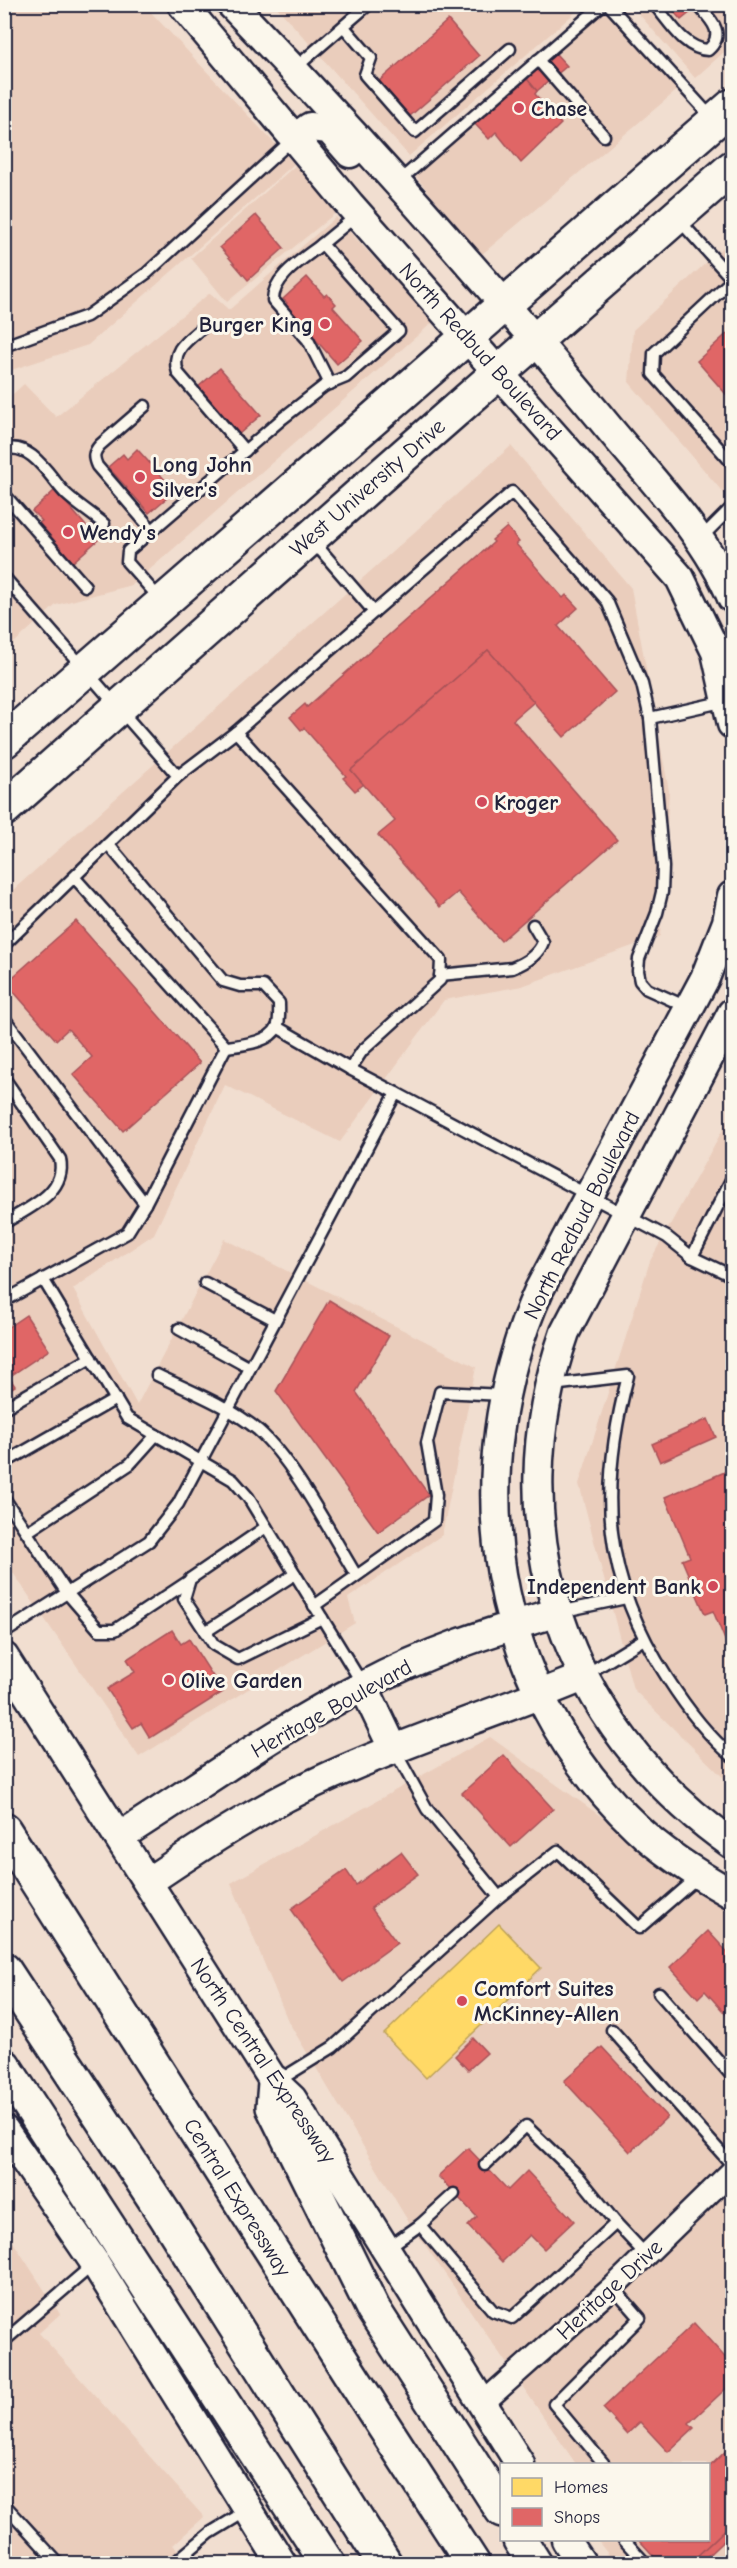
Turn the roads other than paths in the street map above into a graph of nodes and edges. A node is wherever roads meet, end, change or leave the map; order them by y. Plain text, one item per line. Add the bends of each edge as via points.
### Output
1 (183, 4) edge
2 (231, 4) edge
3 (369, 4) edge
4 (603, 4) edge
5 (608, 4) edge
6 (654, 4) edge
7 (697, 4) edge
8 (344, 27) junction
9 (510, 49) dead end
10 (538, 60) junction
11 (294, 69) junction
12 (724, 114) edge
13 (604, 136) dead end
14 (295, 138) junction
15 (732, 168) edge
16 (393, 186) junction
17 (359, 214) junction
18 (677, 217) junction
19 (321, 244) junction
20 (732, 280) edge
21 (505, 304) junction
22 (203, 327) dead end
23 (468, 336) junction
24 (536, 340) junction
25 (4, 346) edge
26 (499, 372) junction
27 (330, 384) junction
28 (145, 406) dead end
29 (4, 450) edge
30 (245, 451) junction
31 (732, 463) edge
32 (4, 494) edge
33 (732, 507) edge
34 (104, 524) dead end
35 (152, 530) junction
36 (309, 538) junction
37 (699, 539) junction
38 (4, 577) edge
39 (85, 586) dead end
40 (732, 598) edge
41 (162, 602) junction
42 (374, 612) junction
43 (86, 669) junction
44 (117, 708) junction
45 (731, 708) edge
46 (650, 718) junction
47 (236, 732) junction
48 (4, 741) edge
49 (178, 776) junction
50 (4, 809) edge
51 (108, 844) junction
52 (75, 878) junction
53 (732, 896) edge
54 (533, 925) dead end
55 (4, 945) edge
56 (440, 975) junction
57 (690, 1009) junction
58 (732, 1013) edge
59 (4, 1018) edge
60 (277, 1027) junction
61 (225, 1047) junction
62 (350, 1069) junction
63 (4, 1078) edge
64 (396, 1093) junction
65 (732, 1178) edge
66 (588, 1196) junction
67 (145, 1204) junction
68 (625, 1215) junction
69 (4, 1224) edge
70 (4, 1233) edge
71 (693, 1257) junction
72 (732, 1276) edge
73 (43, 1279) junction
74 (205, 1283) dead end
75 (4, 1301) edge
76 (275, 1320) junction
77 (179, 1329) dead end
78 (91, 1358) junction
79 (250, 1368) junction
80 (157, 1375) dead end
81 (549, 1386) junction
82 (504, 1395) junction
83 (116, 1400) junction
84 (4, 1408) edge
85 (228, 1410) junction
86 (156, 1435) junction
87 (201, 1461) junction
88 (4, 1463) edge
89 (4, 1498) edge
90 (266, 1527) junction
91 (27, 1532) junction
92 (295, 1574) junction
93 (356, 1575) junction
94 (189, 1581) junction
95 (67, 1593) junction
96 (626, 1598) junction
97 (314, 1606) junction
98 (559, 1612) junction
99 (322, 1618) junction
100 (513, 1624) junction
101 (206, 1632) junction
102 (4, 1633) edge
103 (644, 1639) junction
104 (4, 1657) edge
105 (583, 1677) junction
106 (363, 1685) junction
107 (538, 1695) junction
108 (393, 1748) junction
109 (732, 1756) edge
110 (4, 1830) edge
111 (119, 1837) junction
112 (732, 1844) edge
113 (699, 1876) junction
114 (148, 1882) junction
115 (732, 1894) edge
116 (499, 1897) junction
117 (4, 1970) edge
118 (659, 1993) dead end
119 (612, 2030) dead end
120 (4, 2066) edge
121 (732, 2076) edge
122 (275, 2083) junction
123 (4, 2130) edge
124 (485, 2165) dead end
125 (732, 2165) edge
126 (732, 2171) edge
127 (454, 2194) dead end
128 (616, 2223) junction
129 (420, 2225) junction
130 (386, 2249) junction
131 (646, 2256) junction
132 (94, 2263) junction
133 (613, 2287) junction
134 (4, 2341) edge
135 (483, 2403) junction
136 (519, 2463) edge
137 (603, 2463) edge
138 (4, 2504) edge
139 (500, 2508) edge
140 (249, 2510) junction
141 (521, 2541) edge
142 (567, 2541) edge
143 (625, 2541) edge
144 (59, 2564) edge
145 (173, 2564) edge
146 (282, 2564) edge
147 (328, 2564) edge
148 (385, 2564) edge
149 (473, 2564) edge
150 (535, 2564) edge
151 (582, 2564) edge
152 (646, 2564) edge

1 - 14 street, North Redbud Boulevard
2 - 11 street
3 - 8 lane
4 - 10 lane
5 - 12 lane
6 - 7 lane via 696,50 708,50 716,43 717,32
8 - 9 lane via 371,58 365,75 415,132
8 - 11 lane
10 - 13 lane
10 - 16 lane
11 - 16 street
12 - 21 highway
14 - 16 street via 310,127 329,129 374,181
14 - 17 street, North Redbud Boulevard
14 - 25 lane via 147,273 87,316
15 - 18 highway, West University Drive
16 - 21 street, North Redbud Boulevard via 424,211
17 - 19 lane
17 - 23 street, North Redbud Boulevard
18 - 20 lane
18 - 24 highway, West University Drive
19 - 27 lane via 278,281 273,300 308,340
19 - 27 lane via 399,331 346,377
20 - 31 lane via 654,353 653,374
21 - 23 highway
21 - 24 street, North Redbud Boulevard
22 - 30 lane via 180,346 177,373
23 - 26 street, North Redbud Boulevard
23 - 41 highway
24 - 26 highway, West University Drive
24 - 37 street, North Redbud Boulevard
26 - 36 highway, West University Drive
26 - 45 street, North Redbud Boulevard via 680,578 716,652
27 - 30 lane
28 - 35 lane via 100,445 93,458
29 - 34 lane via 16,447 29,453 67,494
30 - 35 lane
32 - 39 lane
33 - 37 lane
35 - 41 lane via 128,551 127,562
36 - 42 lane
36 - 44 highway, West University Drive
37 - 40 street, North Redbud Boulevard
38 - 43 lane
41 - 43 highway
42 - 46 lane via 512,492 607,601 642,684
42 - 47 lane
43 - 44 lane
43 - 48 highway
44 - 49 lane
44 - 50 highway, West University Drive
45 - 46 lane
46 - 57 lane via 662,892 638,971 647,989
47 - 49 lane
47 - 56 lane via 441,960
49 - 51 lane
51 - 52 lane
51 - 60 lane via 223,981 263,986 279,1003
52 - 55 lane
52 - 61 lane
53 - 57 street, North Redbud Boulevard via 718,948
54 - 56 lane via 543,942 523,964
56 - 62 lane via 440,980 362,1051
57 - 66 street, North Redbud Boulevard
58 - 68 street, North Redbud Boulevard
59 - 67 lane
60 - 61 lane via 247,1044
60 - 62 lane
61 - 67 lane
62 - 64 lane
63 - 69 lane via 60,1159 62,1170 60,1180 46,1196
64 - 66 lane
64 - 76 lane
65 - 71 lane
66 - 68 lane
66 - 82 street, North Redbud Boulevard via 527,1317
67 - 73 lane via 127,1233
68 - 71 lane via 667,1237
68 - 81 street, North Redbud Boulevard via 565,1332
69 - 70 lane
71 - 72 lane
73 - 75 lane
73 - 78 lane
74 - 76 lane
76 - 79 lane
77 - 79 lane
78 - 83 lane
78 - 84 lane
79 - 85 lane
80 - 85 lane
81 - 96 lane via 627,1376 615,1430 609,1491 613,1548
81 - 98 street, North Redbud Boulevard via 539,1460 538,1512
82 - 93 lane via 440,1392 427,1443 436,1495 434,1521
82 - 100 street, North Redbud Boulevard via 495,1453 494,1503 501,1568
83 - 86 lane via 128,1418
83 - 88 lane
85 - 87 lane
85 - 93 lane via 257,1430 283,1457
86 - 87 lane
86 - 91 lane via 130,1464
87 - 90 lane via 233,1480
87 - 95 lane via 178,1504 148,1541
89 - 91 lane
90 - 92 lane
90 - 94 lane
91 - 95 lane
92 - 97 lane
92 - 101 lane
93 - 97 lane
94 - 95 lane via 115,1630 99,1630
94 - 101 lane via 184,1599
95 - 102 lane
96 - 98 lane
96 - 103 lane
97 - 99 lane
98 - 100 street, Heritage Boulevard
98 - 105 street, North Redbud Boulevard
99 - 101 lane via 238,1659 214,1645
99 - 106 lane
100 - 106 street, Heritage Boulevard
100 - 107 street, North Redbud Boulevard
103 - 105 lane
103 - 109 lane via 689,1709
104 - 111 street, North Central Expressway
105 - 107 street
105 - 112 street, North Redbud Boulevard via 615,1729 652,1776 691,1814
106 - 108 street
106 - 111 street, Heritage Boulevard
107 - 108 street
107 - 113 street, North Redbud Boulevard via 553,1724 599,1787 635,1827
108 - 114 street via 262,1809
108 - 116 lane via 427,1809
110 - 149 highway, Central Expressway
111 - 114 street, North Central Expressway
113 - 115 street, North Redbud Boulevard
113 - 116 lane via 639,1928 558,1851
114 - 122 street, North Central Expressway
116 - 122 lane via 339,2042
117 - 148 highway via 165,2215
118 - 121 lane
119 - 125 lane
120 - 147 highway
122 - 130 street, North Central Expressway via 292,2099
122 - 139 highway via 273,2107 373,2309
123 - 132 street
124 - 128 lane via 526,2126 578,2176
126 - 131 street, Heritage Drive
127 - 129 lane
128 - 129 lane via 512,2318 494,2311
128 - 131 lane
129 - 130 lane
130 - 135 street, North Central Expressway
131 - 133 street, Heritage Drive
132 - 134 lane
132 - 140 street
133 - 135 street, Heritage Drive
133 - 137 lane via 640,2318 554,2404
135 - 136 street, North Central Expressway
138 - 144 lane
140 - 145 lane via 204,2537
140 - 146 street
141 - 150 highway
142 - 151 street
143 - 152 lane

